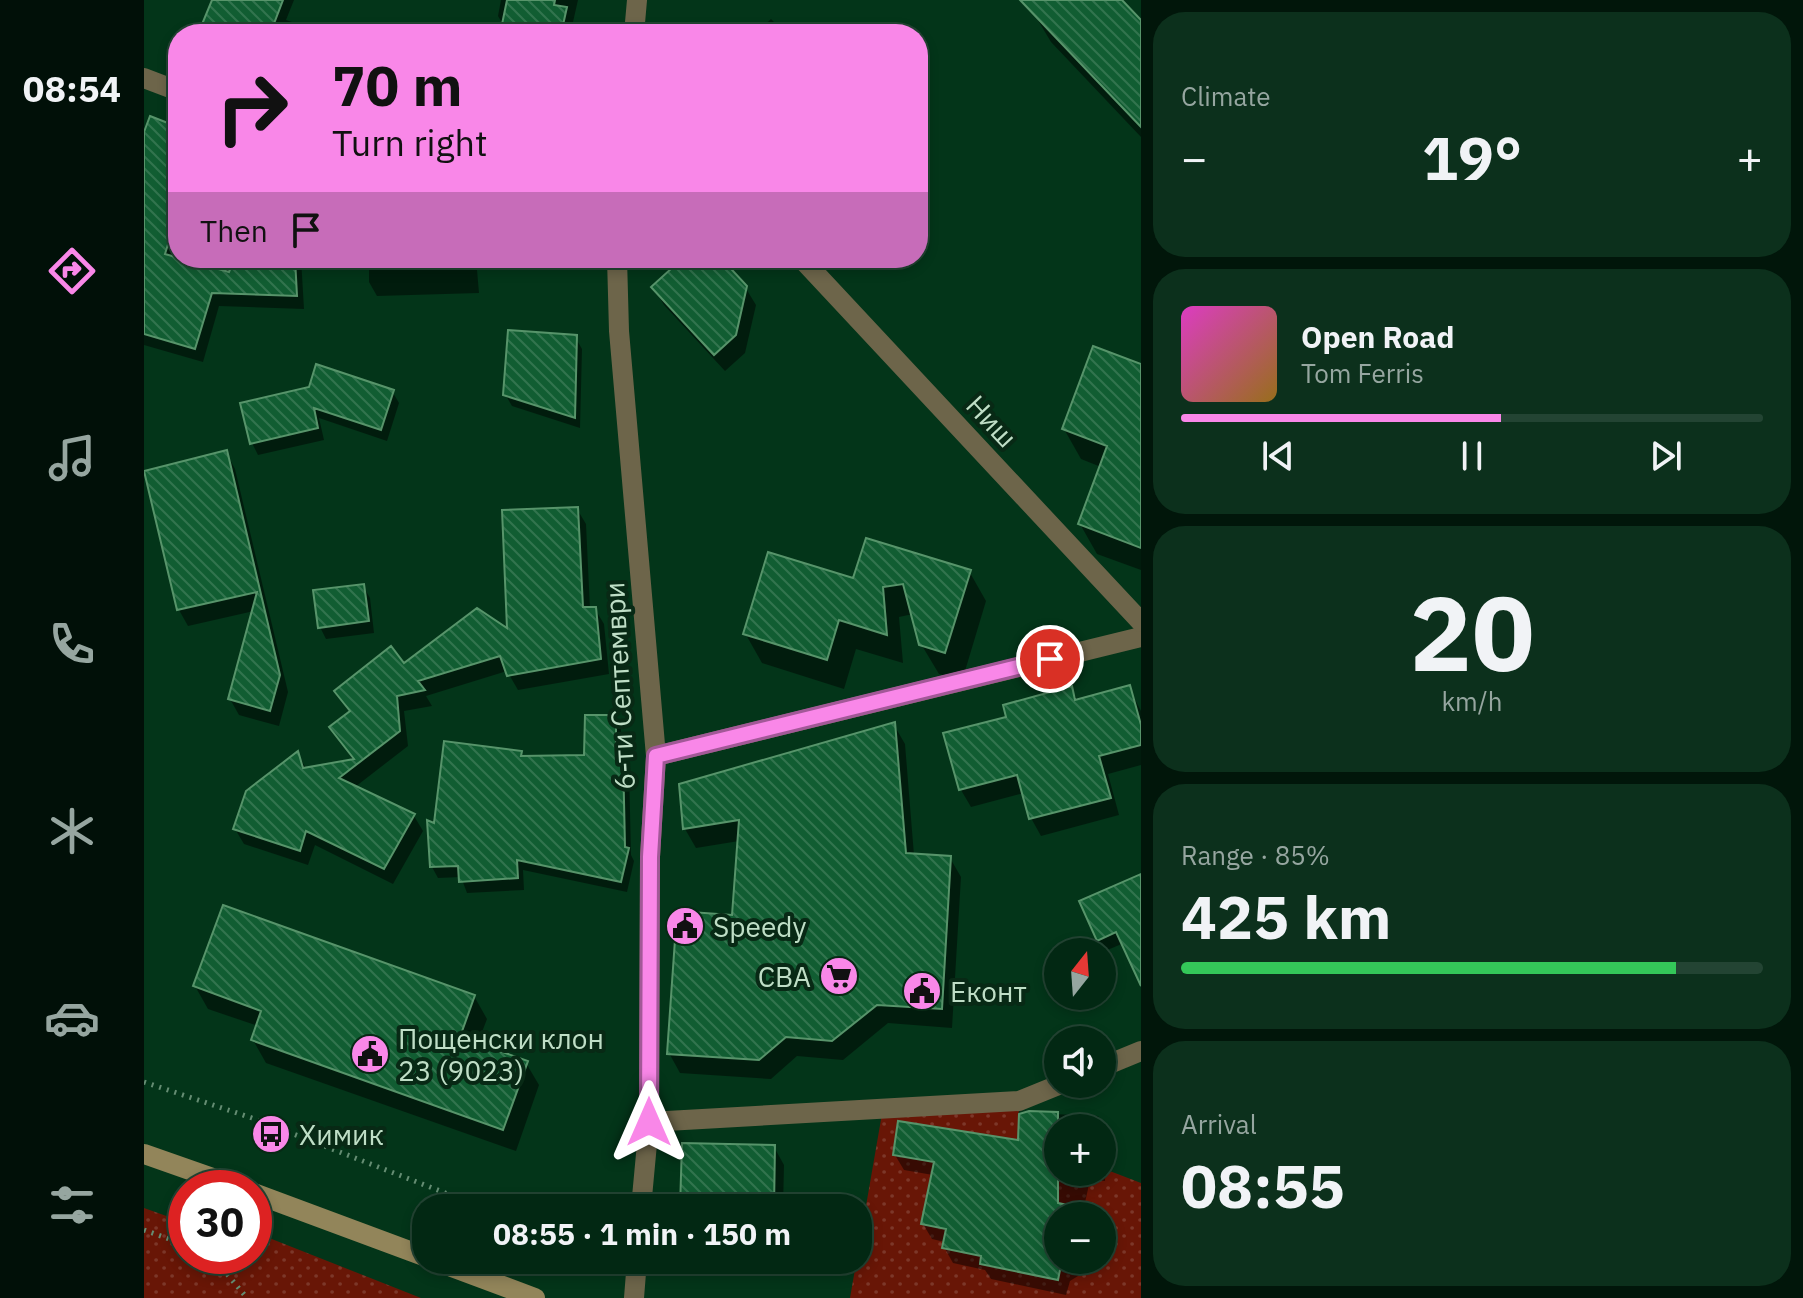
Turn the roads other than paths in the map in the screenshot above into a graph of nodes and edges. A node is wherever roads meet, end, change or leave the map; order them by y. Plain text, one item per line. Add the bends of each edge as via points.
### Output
1 (637, 0) edge
2 (635, 24) edge
3 (144, 78) edge
4 (168, 87) edge
5 (617, 268) edge
6 (810, 268) edge
7 (1141, 622) edge
8 (1141, 637) edge
9 (656, 756) junction
10 (1141, 1051) edge
11 (1116, 1061) edge
12 (1044, 1091) edge
13 (649, 1122) junction
14 (144, 1154) edge
15 (190, 1170) edge
16 (642, 1194) edge
17 (272, 1200) edge
18 (412, 1252) edge
19 (471, 1274) edge
20 (636, 1274) edge
21 (535, 1298) edge
22 (634, 1298) edge

1 - 2 street
3 - 4 street
5 - 9 street, 6-ти Септември
6 - 7 street, Ниш
8 - 9 street
9 - 13 street, 6-ти Септември via 650,857
10 - 11 street
12 - 13 street via 1019,1101
13 - 16 street, 6-ти Септември
14 - 15 street
17 - 18 street
19 - 21 street
20 - 22 street

